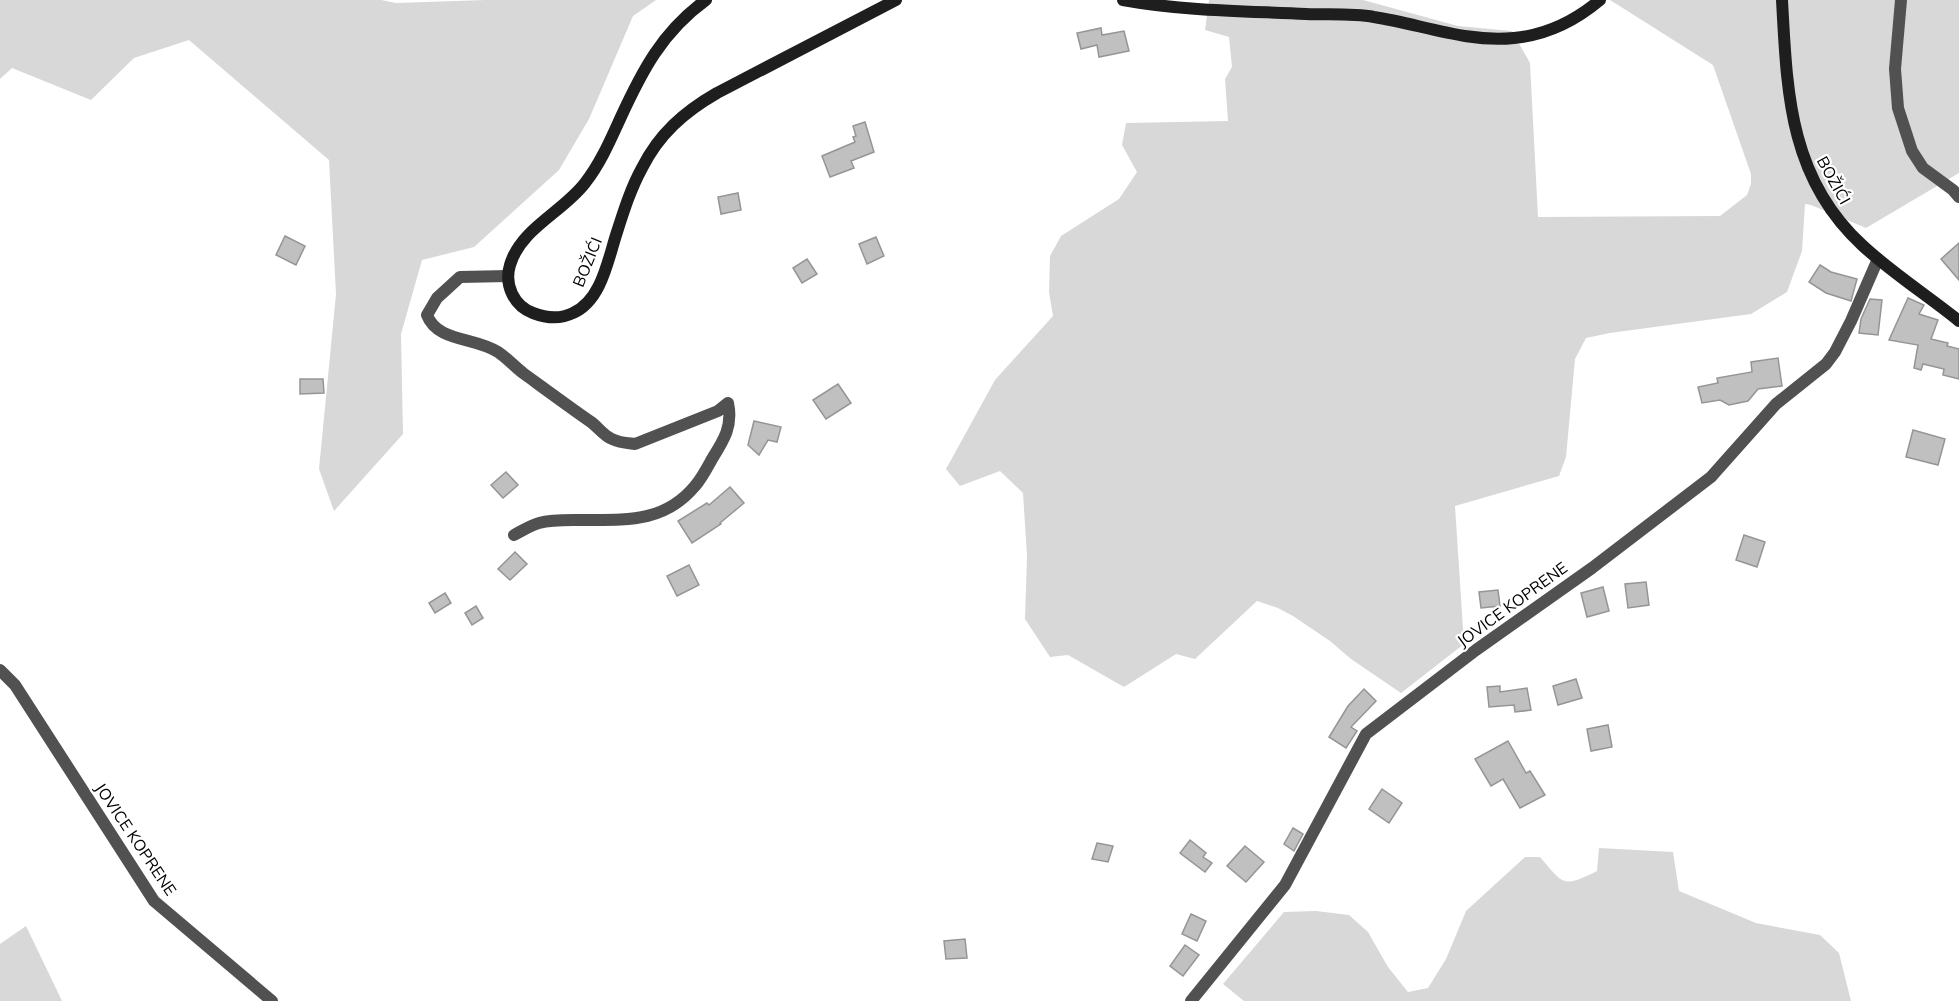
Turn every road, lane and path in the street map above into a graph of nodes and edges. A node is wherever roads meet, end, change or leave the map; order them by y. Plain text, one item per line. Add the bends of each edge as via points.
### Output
1 (706, 0) edge
2 (896, 0) edge
3 (1123, 0) edge
4 (1600, 0) edge
5 (1782, 0) edge
6 (1901, 0) edge
7 (1959, 197) edge
8 (1878, 259) junction
9 (508, 276) junction
10 (1959, 321) edge
11 (514, 535) dead end
12 (0, 670) edge
13 (272, 1001) edge
14 (1191, 1001) edge

1 - 9 main road via 680,20 661,43 586,182 525,238
2 - 9 main road, BOŽIĆI via 695,105 678,119 641,170 599,283 579,310 562,317 530,312 516,301
3 - 4 main road via 1201,10 1373,16 1495,39 1527,37 1554,29
5 - 8 main road, BOŽIĆI via 1792,111 1804,161 1832,212
6 - 7 street via 1895,69 1898,108 1912,151 1923,168
8 - 10 main road, BOŽIĆI
8 - 14 street, JOVICE KOPRENE via 1851,321 1826,364 1776,404 1711,477 1366,734 1285,885
9 - 11 street via 460,277 432,304 427,315 430,324 447,335 497,352 609,438 623,443 634,444 728,404 731,415 727,435 696,486 662,511 628,520 539,523
12 - 13 street, JOVICE KOPRENE via 15,685 154,901

